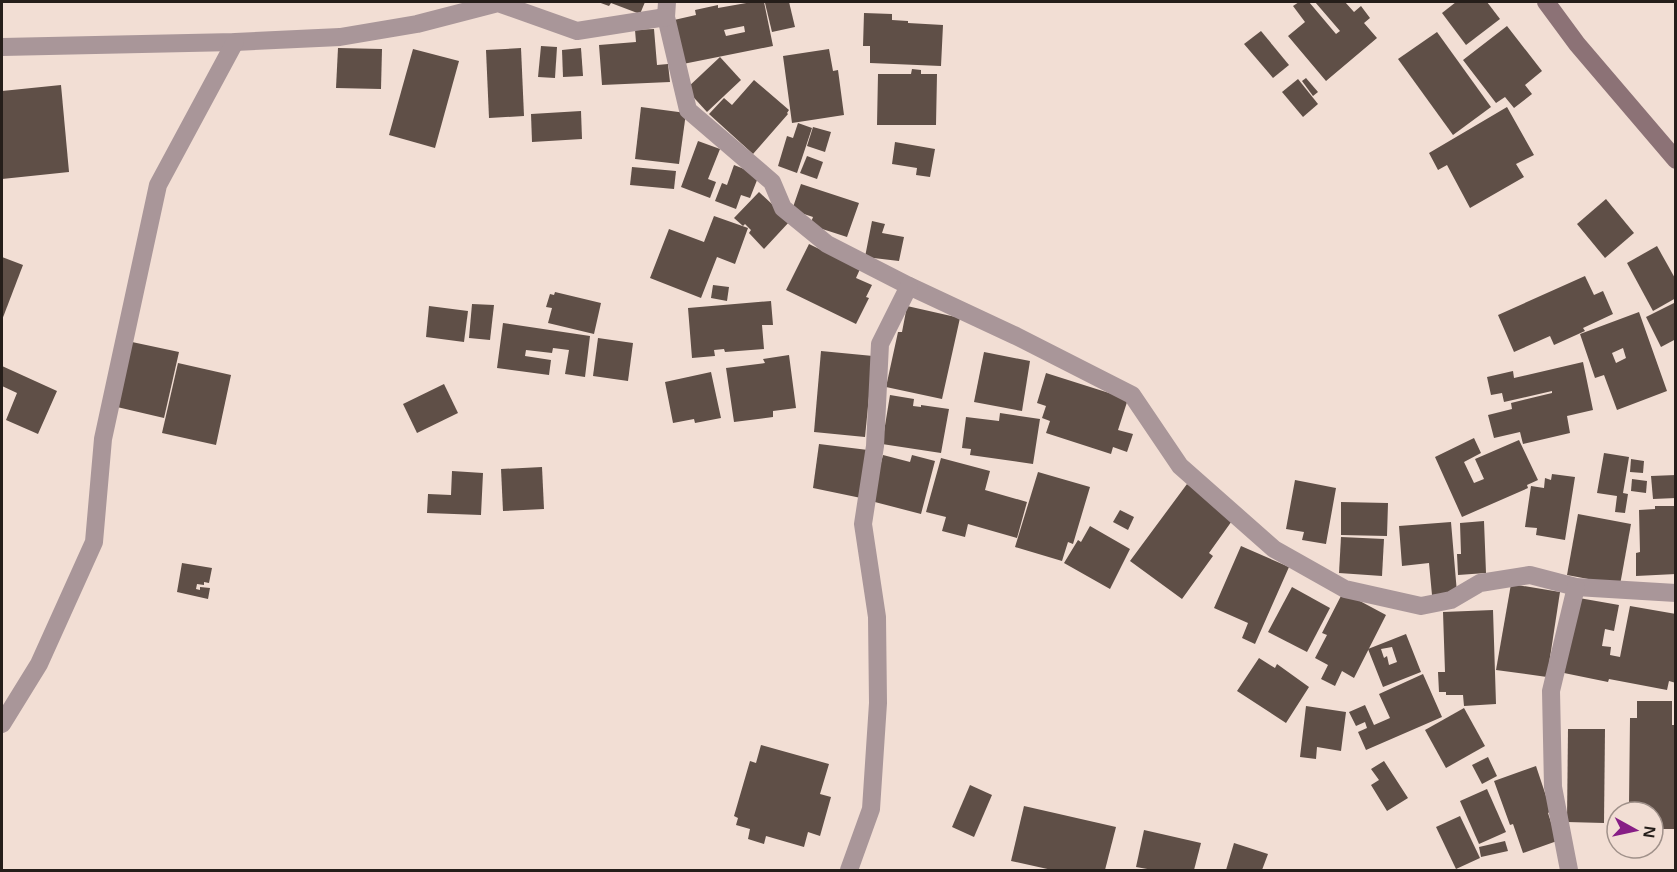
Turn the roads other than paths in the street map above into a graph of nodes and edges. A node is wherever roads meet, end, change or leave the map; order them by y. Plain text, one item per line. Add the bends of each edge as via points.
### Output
1 (468, 2) edge
2 (1546, 2) edge
3 (666, 9) edge
4 (417, 24) junction
5 (235, 42) junction
6 (2, 47) edge
7 (1676, 160) edge
8 (909, 286) junction
9 (1576, 587) junction
10 (1676, 593) edge
11 (2, 724) edge
12 (849, 870) edge
13 (1569, 870) edge

1 - 4 street via 454,12
2 - 7 main road
3 - 4 street via 577,31 498,3
3 - 8 street via 688,110 772,182 783,208 827,244
4 - 5 street via 340,38
5 - 6 street
5 - 11 street via 158,185 103,439 94,542 39,664
8 - 9 street via 1132,395 1180,466 1275,549 1345,589 1421,606 1451,600 1480,583 1513,577 1530,575
8 - 12 street via 880,344 875,446 863,524 877,617 878,703 871,808
9 - 10 street
9 - 13 street via 1551,691 1553,787

